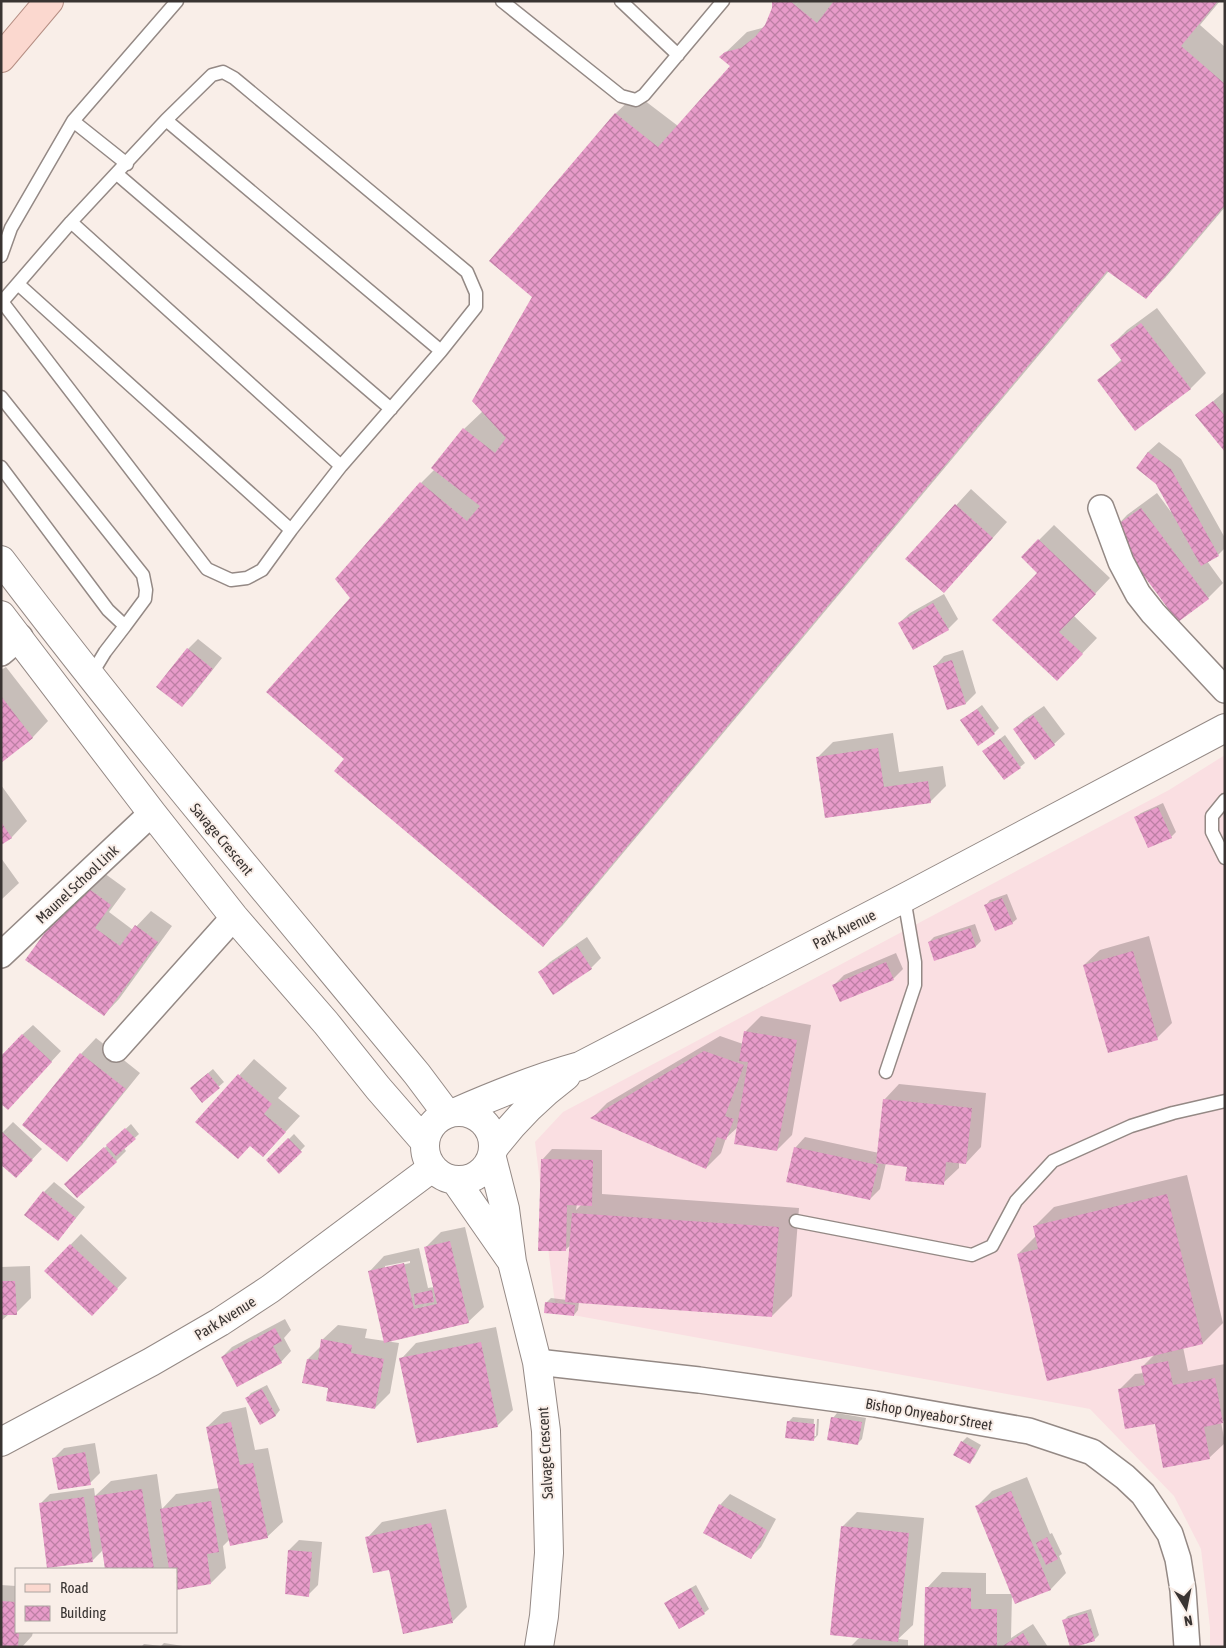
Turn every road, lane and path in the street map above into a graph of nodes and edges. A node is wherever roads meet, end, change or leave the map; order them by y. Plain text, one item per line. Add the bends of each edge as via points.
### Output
1 (49, 1) edge
2 (177, 1) edge
3 (502, 1) edge
4 (621, 1) edge
5 (723, 1) edge
6 (678, 55) junction
7 (1, 58) edge
8 (166, 120) junction
9 (73, 122) junction
10 (127, 164) junction
11 (117, 174) junction
12 (71, 222) junction
13 (1, 256) edge
14 (18, 284) junction
15 (2, 303) edge
16 (441, 351) junction
17 (1, 396) edge
18 (391, 409) junction
19 (341, 466) junction
20 (1, 467) edge
21 (1101, 508) dead end
22 (291, 530) junction
23 (1, 560) edge
24 (1, 615) edge
25 (124, 626) junction
26 (10, 645) edge
27 (91, 675) junction
28 (1225, 690) edge
29 (1225, 728) edge
30 (1225, 800) edge
31 (152, 813) junction
32 (1225, 858) edge
33 (904, 898) junction
34 (234, 917) junction
35 (1, 955) edge
36 (356, 1001) junction
37 (326, 1023) junction
38 (116, 1049) dead end
39 (580, 1066) junction
40 (886, 1072) dead end
41 (1225, 1101) edge
42 (451, 1113) junction
43 (493, 1153) junction
44 (437, 1163) junction
45 (796, 1222) dead end
46 (512, 1262) junction
47 (537, 1362) junction
48 (1, 1442) edge
49 (538, 1647) edge
50 (1187, 1647) edge

1 - 7 main road
2 - 9 lane
3 - 6 lane via 621,96 636,100 644,95
4 - 6 lane
5 - 6 lane
8 - 10 lane
8 - 16 lane
8 - 16 lane via 212,75 223,72 467,272 476,293 476,307
9 - 10 lane
9 - 13 lane via 12,228
10 - 11 lane
11 - 12 lane
11 - 18 lane
12 - 14 lane
12 - 19 lane
14 - 15 lane
14 - 22 lane
15 - 22 lane via 207,569 231,580 247,578 262,570
16 - 18 lane
17 - 25 lane via 143,575 145,599
18 - 19 lane
19 - 22 lane
20 - 25 lane via 108,610
21 - 28 street via 1121,562 1138,594
23 - 27 main road, Savage Crescent
24 - 26 main road
25 - 27 lane
26 - 31 main road
27 - 36 main road, Savage Crescent
29 - 33 main road, Park Avenue
30 - 32 lane via 1212,816 1212,832
31 - 34 main road
31 - 35 street, Maunel School Link
33 - 39 main road, Park Avenue
33 - 40 lane via 915,962 915,984
34 - 37 main road
34 - 38 street
36 - 37 main road
36 - 42 main road, Savage Crescent
37 - 44 main road
39 - 42 main road, Park Avenue via 507,1089
39 - 43 main road via 539,1098 509,1128
41 - 45 lane via 1131,1126 1053,1161 1016,1201 992,1246 972,1255
42 - 43 main road via 467,1113 483,1121 490,1131
42 - 44 main road via 432,1125 427,1133
43 - 44 main road via 479,1174 465,1180
43 - 46 main road
44 - 46 main road
44 - 48 main road, Park Avenue via 270,1289 220,1322
46 - 47 main road, Salvage Crescent
47 - 49 main road, Salvage Crescent via 546,1431 549,1553
47 - 50 street, Bishop Onyeabor Street via 875,1404 1029,1431 1092,1452 1143,1494 1170,1534 1183,1590

